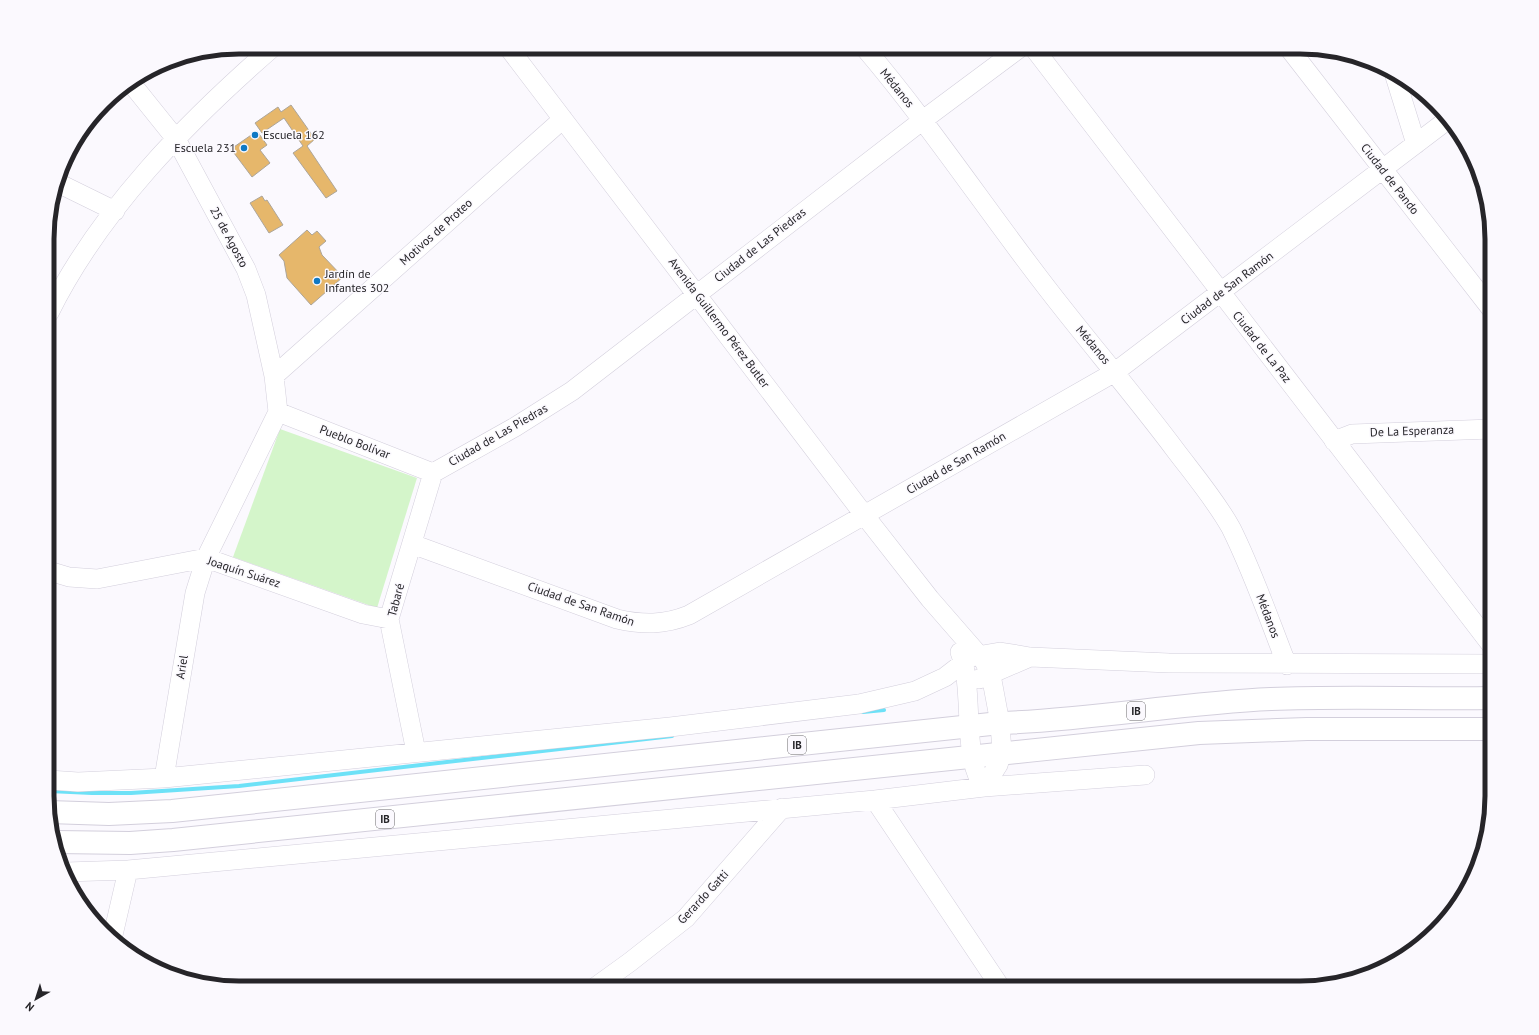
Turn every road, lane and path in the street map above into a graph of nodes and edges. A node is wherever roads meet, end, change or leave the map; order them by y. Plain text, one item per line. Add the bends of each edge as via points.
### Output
1 (266, 54) edge
2 (513, 54) edge
3 (870, 54) edge
4 (1012, 54) edge
5 (1038, 54) edge
6 (1293, 54) edge
7 (1397, 82) edge
8 (133, 87) edge
9 (563, 119) junction
10 (923, 120) junction
11 (1444, 123) edge
12 (176, 139) junction
13 (1416, 144) junction
14 (1383, 169) junction
15 (62, 185) edge
16 (115, 211) junction
17 (1221, 293) junction
18 (697, 294) junction
19 (1485, 301) edge
20 (54, 304) edge
21 (1115, 372) junction
22 (274, 376) junction
23 (278, 412) junction
24 (1485, 429) edge
25 (1334, 441) junction
26 (433, 473) junction
27 (865, 516) junction
28 (412, 544) junction
29 (206, 558) junction
30 (54, 572) edge
31 (389, 619) junction
32 (1485, 637) edge
33 (1030, 657) junction
34 (972, 658) junction
35 (1485, 664) edge
36 (1287, 665) junction
37 (991, 675) junction
38 (967, 684) junction
39 (915, 691) junction
40 (1485, 698) edge
41 (1000, 723) junction
42 (970, 726) junction
43 (1485, 729) edge
44 (416, 752) junction
45 (1002, 753) junction
46 (972, 756) junction
47 (1144, 774) dead end
48 (164, 778) junction
49 (54, 780) edge
50 (984, 787) junction
51 (875, 800) junction
52 (782, 808) junction
53 (55, 812) edge
54 (60, 842) edge
55 (128, 870) junction
56 (70, 872) edge
57 (114, 932) edge
58 (604, 981) edge
59 (996, 981) edge

1 - 12 street
2 - 9 street, Avenida Guillermo Pérez Butler
3 - 10 street, Médanos
4 - 10 street, Ciudad de Las Piedras
5 - 17 street, Ciudad de La Paz
6 - 14 street, Ciudad de Pando
7 - 13 street
8 - 12 street, 25 de Agosto
9 - 18 street, Avenida Guillermo Pérez Butler
9 - 22 street, Motivos de Proteo
10 - 18 street, Ciudad de Las Piedras
10 - 21 street, Médanos via 986,209
11 - 13 street, Ciudad de San Ramón
12 - 16 street
12 - 22 street, 25 de Agosto via 246,269 256,295
13 - 14 street, Ciudad de San Ramón
14 - 17 street, Ciudad de San Ramón
14 - 19 street, Ciudad de Pando
15 - 16 street
16 - 20 street via 86,250
17 - 21 street, Ciudad de San Ramón
17 - 25 street, Ciudad de La Paz
18 - 26 street, Ciudad de Las Piedras via 572,391 515,427
18 - 27 street, Avenida Guillermo Pérez Butler
21 - 27 street, Ciudad de San Ramón
21 - 36 street, Médanos via 1207,491 1230,527
22 - 23 street, 25 de Agosto
23 - 26 street, Pueblo Bolívar
23 - 29 street, Ariel
24 - 25 street, De La Esperanza via 1352,434
25 - 32 street, Ciudad de La Paz
26 - 28 street, Tabaré
27 - 28 street, Ciudad de San Ramón via 689,615 672,622 653,624 617,619
27 - 34 street, Avenida Guillermo Pérez Butler via 930,598
28 - 31 street, Tabaré
29 - 30 street, Joaquín Suárez via 97,579 69,577
29 - 31 street, Joaquín Suárez via 362,614
29 - 48 street, Ariel via 194,593
31 - 44 street, Tabaré
33 - 34 street via 1000,652
33 - 36 street
33 - 37 street
34 - 37 street, Avenida Guillermo Pérez Butler
34 - 38 street
34 - 39 street via 944,677
35 - 36 street
37 - 38 street
37 - 41 street, Avenida Guillermo Pérez Butler
38 - 39 street via 925,692
38 - 42 street
39 - 44 street via 859,704 686,725
40 - 41 highway, IB via 1271,699
41 - 42 highway, IB
41 - 45 street, Avenida Guillermo Pérez Butler
42 - 46 street
42 - 53 highway, IB via 172,811 109,814
43 - 45 highway, IB via 1307,729 1199,733
44 - 48 street
45 - 46 highway, IB
45 - 50 street via 998,765
46 - 50 street via 975,771
46 - 54 highway, IB via 181,839 130,843
47 - 50 street
48 - 49 street via 78,782
50 - 51 street
51 - 52 street
51 - 59 street
52 - 55 street
52 - 58 street, Gerardo Gatti via 686,918
55 - 56 street
55 - 57 street

